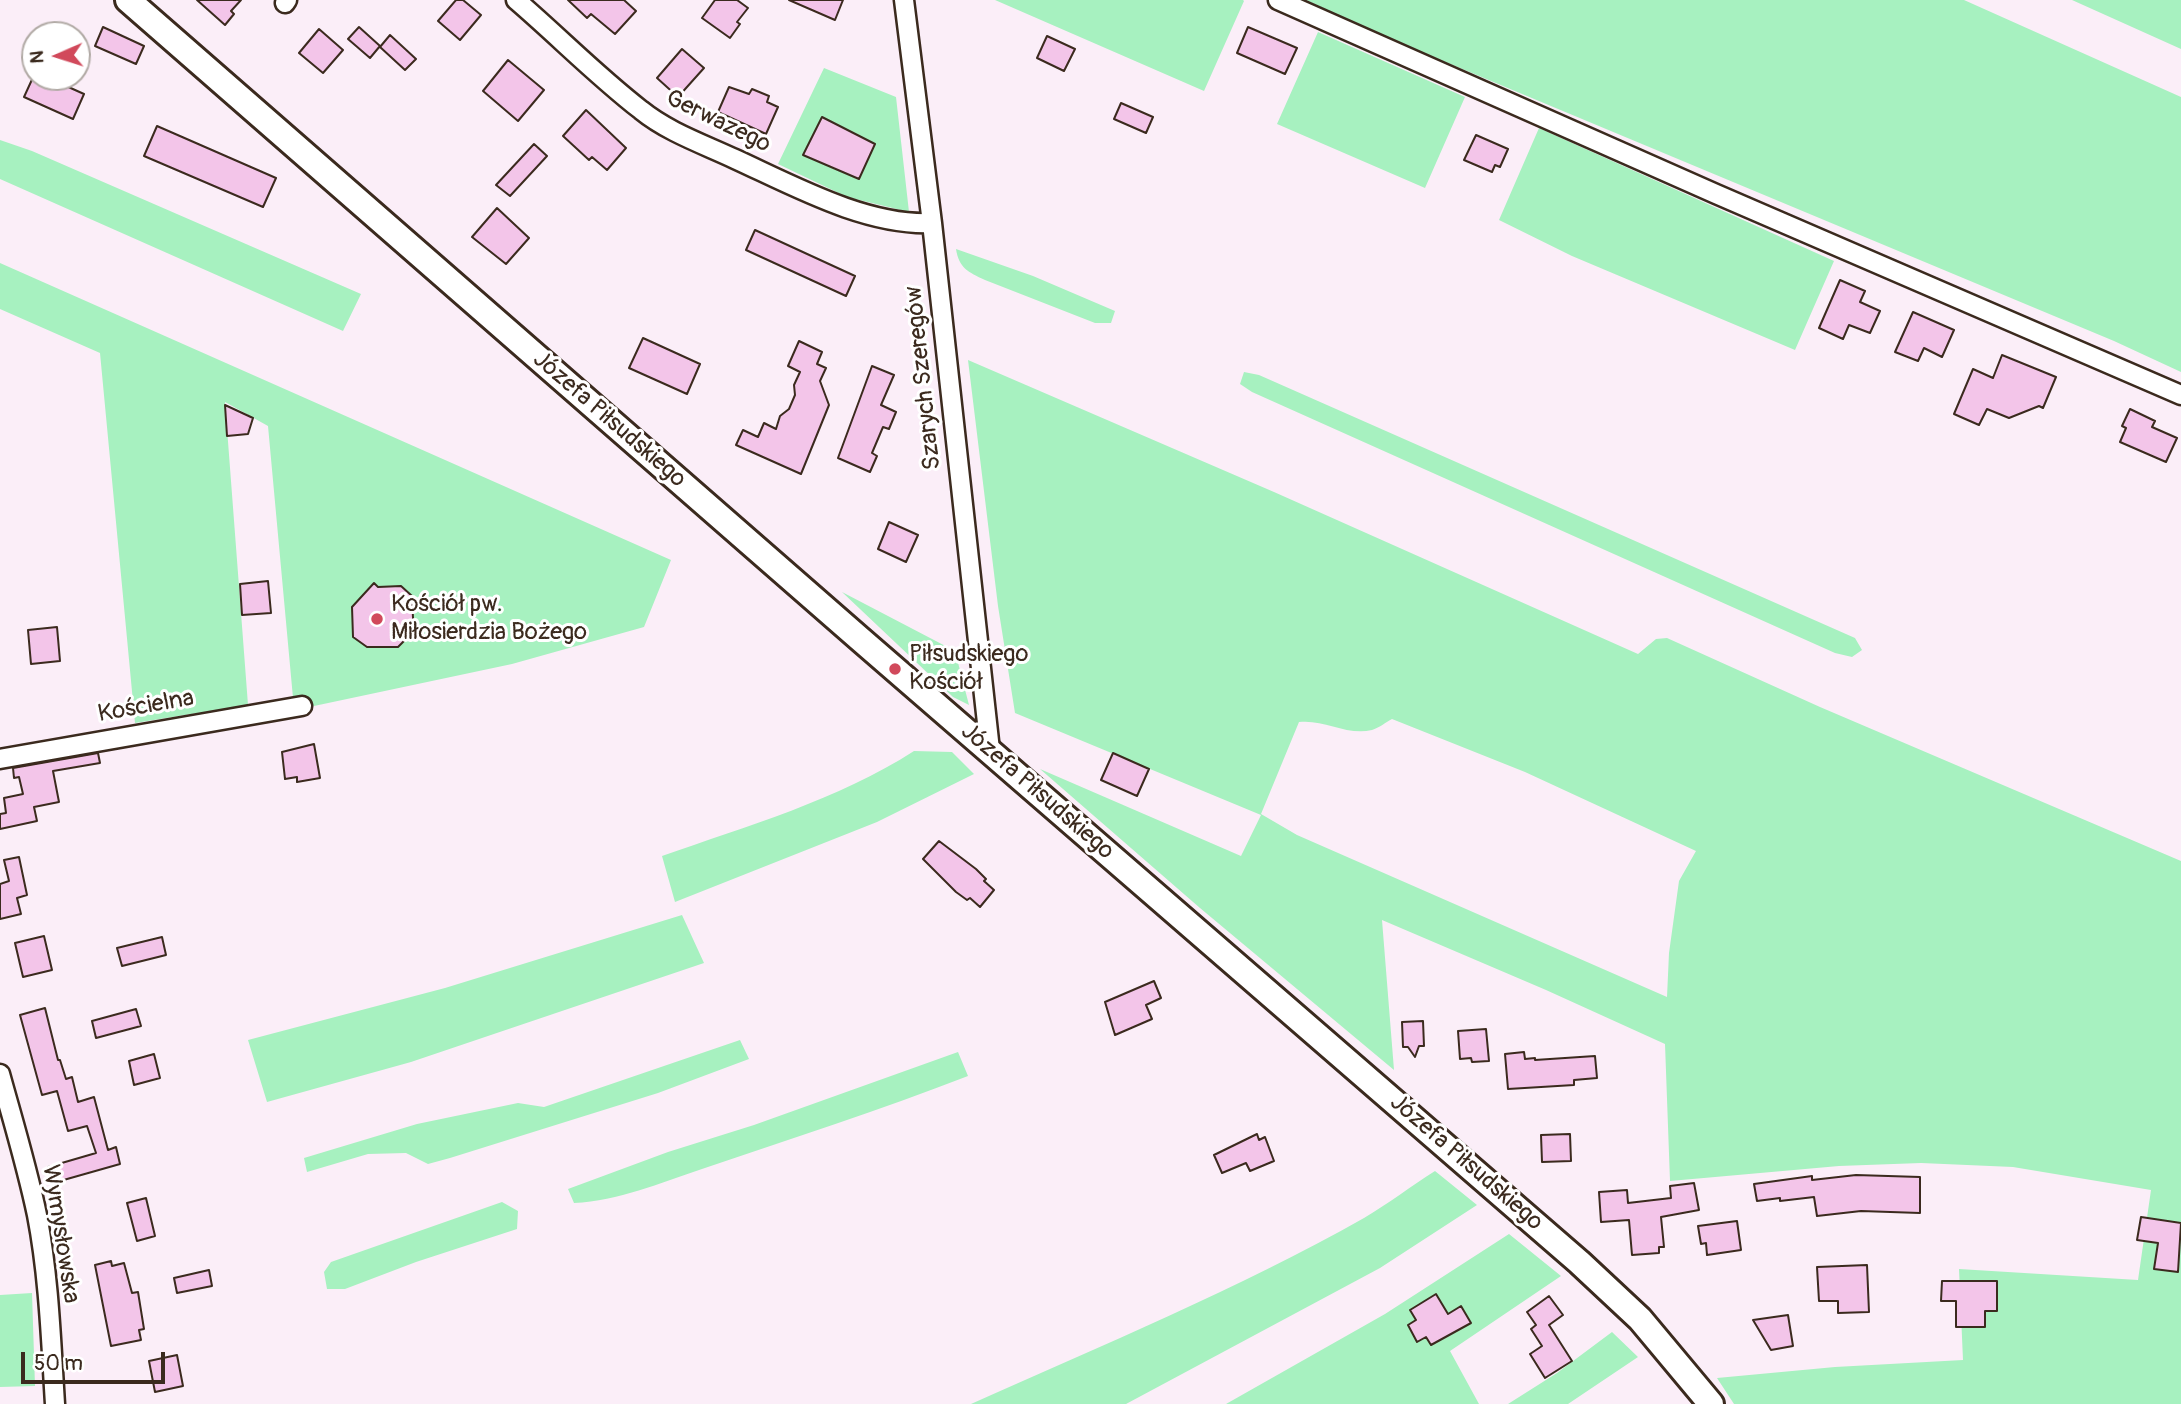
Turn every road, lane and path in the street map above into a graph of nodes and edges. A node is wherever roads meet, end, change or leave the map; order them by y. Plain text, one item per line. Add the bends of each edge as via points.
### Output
1 (128, 0) edge
2 (516, 0) edge
3 (904, 0) edge
4 (1278, 0) edge
5 (932, 223) junction
6 (2181, 395) edge
7 (302, 706) dead end
8 (990, 750) junction
9 (0, 759) edge
10 (0, 1074) edge
11 (55, 1404) edge
12 (1711, 1404) edge

1 - 8 street, Józefa Piłsudskiego
2 - 5 street, Gerwazego via 641,110 677,133 851,208 900,223
3 - 5 street, Szarych Szeregów
4 - 6 street
5 - 8 street, Szarych Szeregów
7 - 9 street, Kościelna
8 - 12 street, Józefa Piłsudskiego via 1579,1262 1640,1319
10 - 11 street, Wymysłowska via 37,1217

